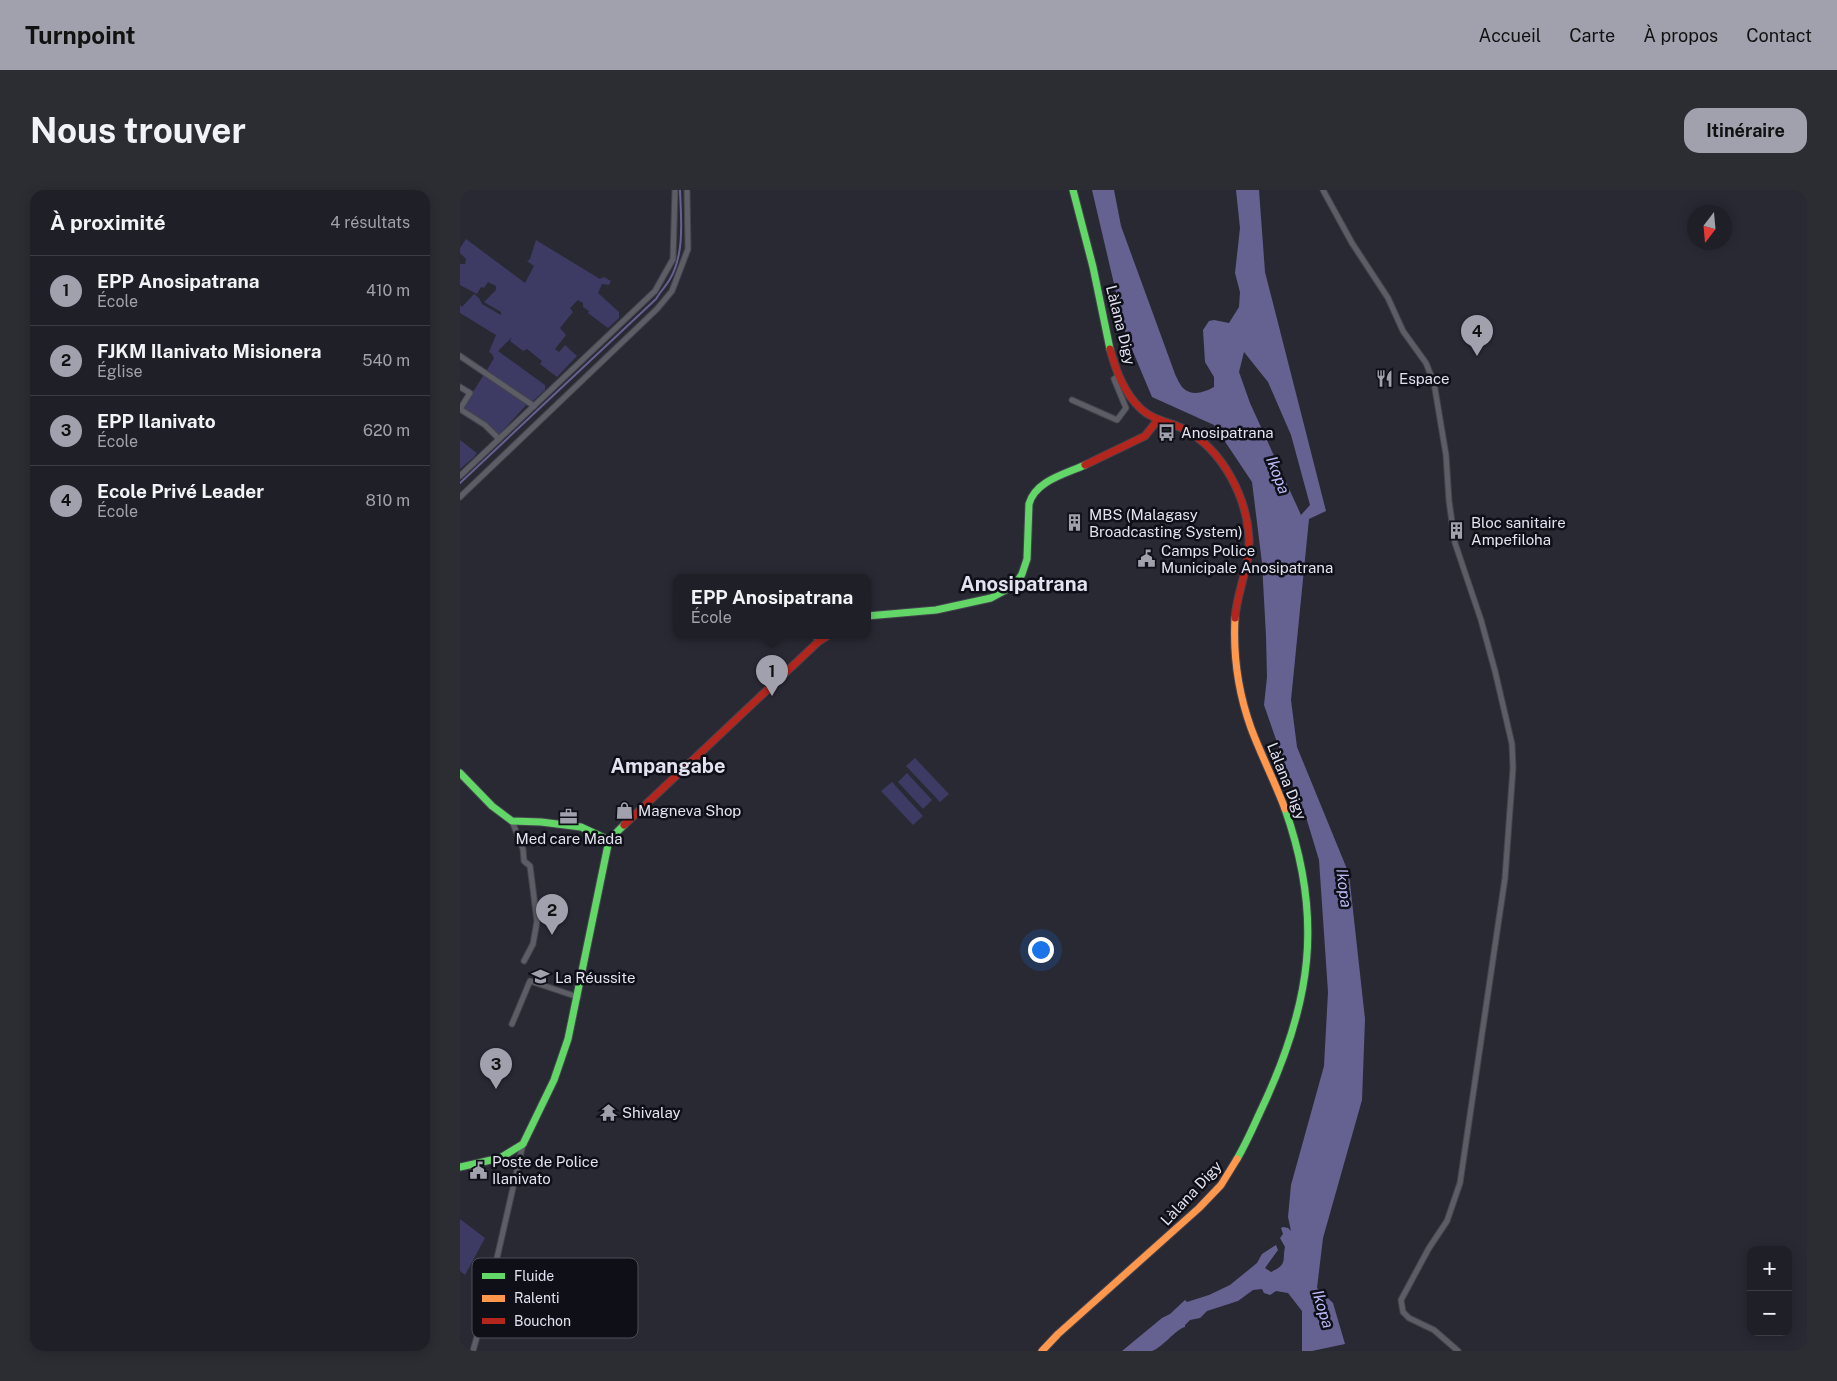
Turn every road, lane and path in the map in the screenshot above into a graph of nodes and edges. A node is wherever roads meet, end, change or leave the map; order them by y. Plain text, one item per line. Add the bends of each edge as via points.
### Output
1 (675, 190) edge
2 (687, 190) edge
3 (1073, 190) edge
4 (1323, 190) edge
5 (460, 356) edge
6 (1119, 376) junction
7 (460, 387) edge
8 (1072, 400) dead end
9 (534, 406) junction
10 (460, 409) edge
11 (1157, 421) junction
12 (499, 439) junction
13 (460, 476) edge
14 (460, 497) edge
15 (871, 614) edge
16 (816, 639) edge
17 (460, 773) edge
18 (512, 821) junction
19 (610, 840) junction
20 (524, 961) dead end
21 (578, 997) junction
22 (512, 1024) dead end
23 (523, 1144) junction
24 (460, 1167) edge
25 (497, 1258) edge
26 (477, 1338) edge
27 (473, 1351) edge
28 (1042, 1351) edge
29 (1458, 1351) edge

1 - 9 street via 673,260 655,290
2 - 14 street via 688,249 672,291
3 - 6 main road, Làlana Digy
4 - 29 street via 1388,298 1403,331 1426,364 1434,383 1446,455 1455,544 1493,663 1512,744 1505,878 1460,1183 1448,1220 1429,1248 1402,1300 1403,1312 1409,1318 1434,1330
5 - 9 street
6 - 8 street via 1114,379 1126,408 1116,420
6 - 11 main road, Làlana Digy via 1140,409
7 - 10 street via 470,393
9 - 12 street
10 - 12 street via 485,425
11 - 15 main road via 1145,436 1040,486 1029,504 1026,559 1015,585 991,598 936,610
11 - 28 main road, Làlana Digy via 1186,430 1220,461 1236,488 1244,512 1249,542 1237,602 1235,631 1239,689 1299,853 1308,912 1309,953 1305,990 1289,1046 1236,1165 1194,1214
12 - 13 street
16 - 19 main road
17 - 18 main road via 492,806
18 - 19 main road via 581,827
18 - 20 street via 524,861 530,866 537,921 533,944
19 - 21 main road
21 - 22 street via 530,981
21 - 23 main road via 554,1080
23 - 24 main road via 500,1158
23 - 25 street
26 - 27 street

